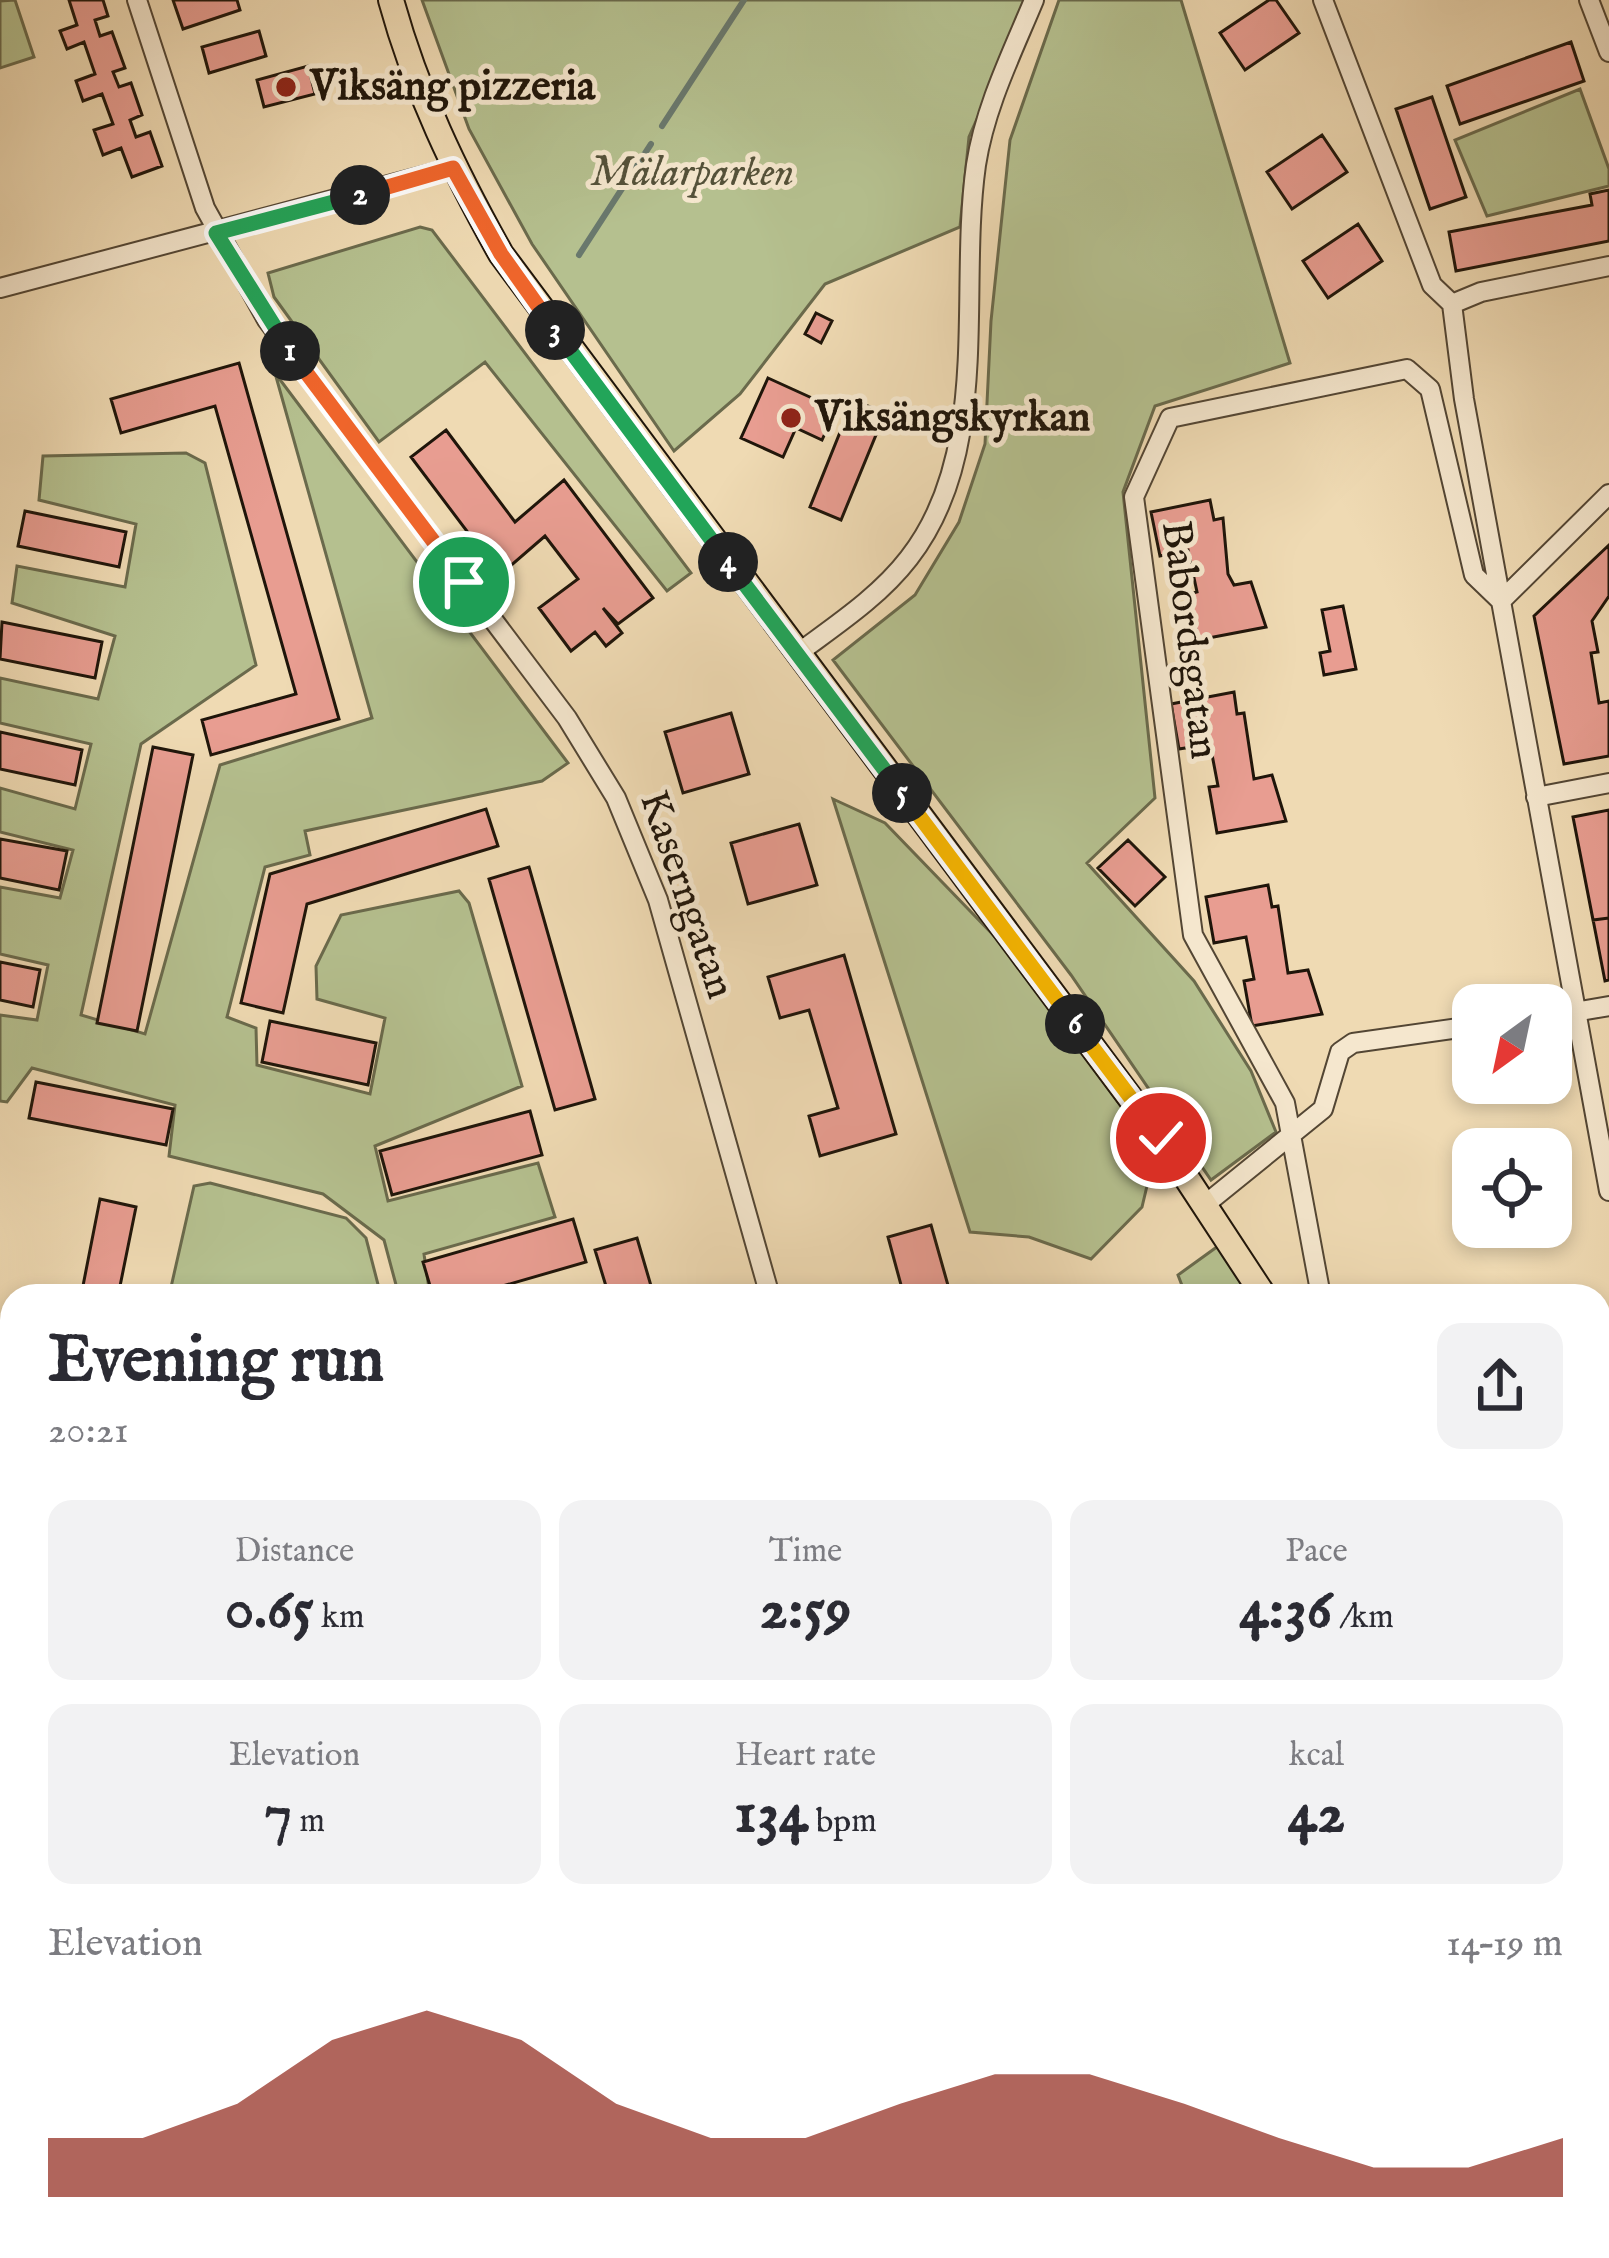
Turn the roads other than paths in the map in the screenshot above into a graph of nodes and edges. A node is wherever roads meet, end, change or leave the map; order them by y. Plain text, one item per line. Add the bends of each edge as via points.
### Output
1 (137, 0) edge
2 (391, 0) edge
3 (1034, 0) edge
4 (1323, 0) edge
5 (1589, 0) edge
6 (1609, 52) edge
7 (453, 168) junction
8 (216, 233) junction
9 (1609, 266) edge
10 (0, 288) edge
11 (1452, 304) junction
12 (1609, 494) edge
13 (1501, 601) junction
14 (797, 654) junction
15 (1609, 783) edge
16 (1536, 797) junction
17 (1609, 1006) edge
18 (1576, 1012) junction
19 (1572, 1013) edge
20 (1452, 1029) edge
21 (1290, 1137) junction
22 (1609, 1191) edge
23 (1207, 1203) junction
24 (767, 1284) edge
25 (1257, 1284) edge
26 (1319, 1284) edge

1 - 8 street, Kaserngatan
2 - 7 main road
3 - 14 street via 988,113 976,169 960,429 948,485 907,561
4 - 11 street via 1432,285
5 - 6 street
7 - 8 street
7 - 14 main road via 501,254
8 - 10 street
8 - 24 street, Kaserngatan via 266,320 567,718 616,798 658,900
9 - 11 street
11 - 13 street
12 - 13 street
13 - 16 street
13 - 21 street, Babordsgatan via 1474,575 1430,389 1407,369 1171,418 1134,497 1193,935 1286,1103
14 - 23 main road
15 - 16 street
16 - 18 street
17 - 18 street
18 - 19 street
18 - 22 street
20 - 21 street via 1353,1043 1340,1052 1323,1109
21 - 23 street
21 - 26 street
23 - 25 main road

